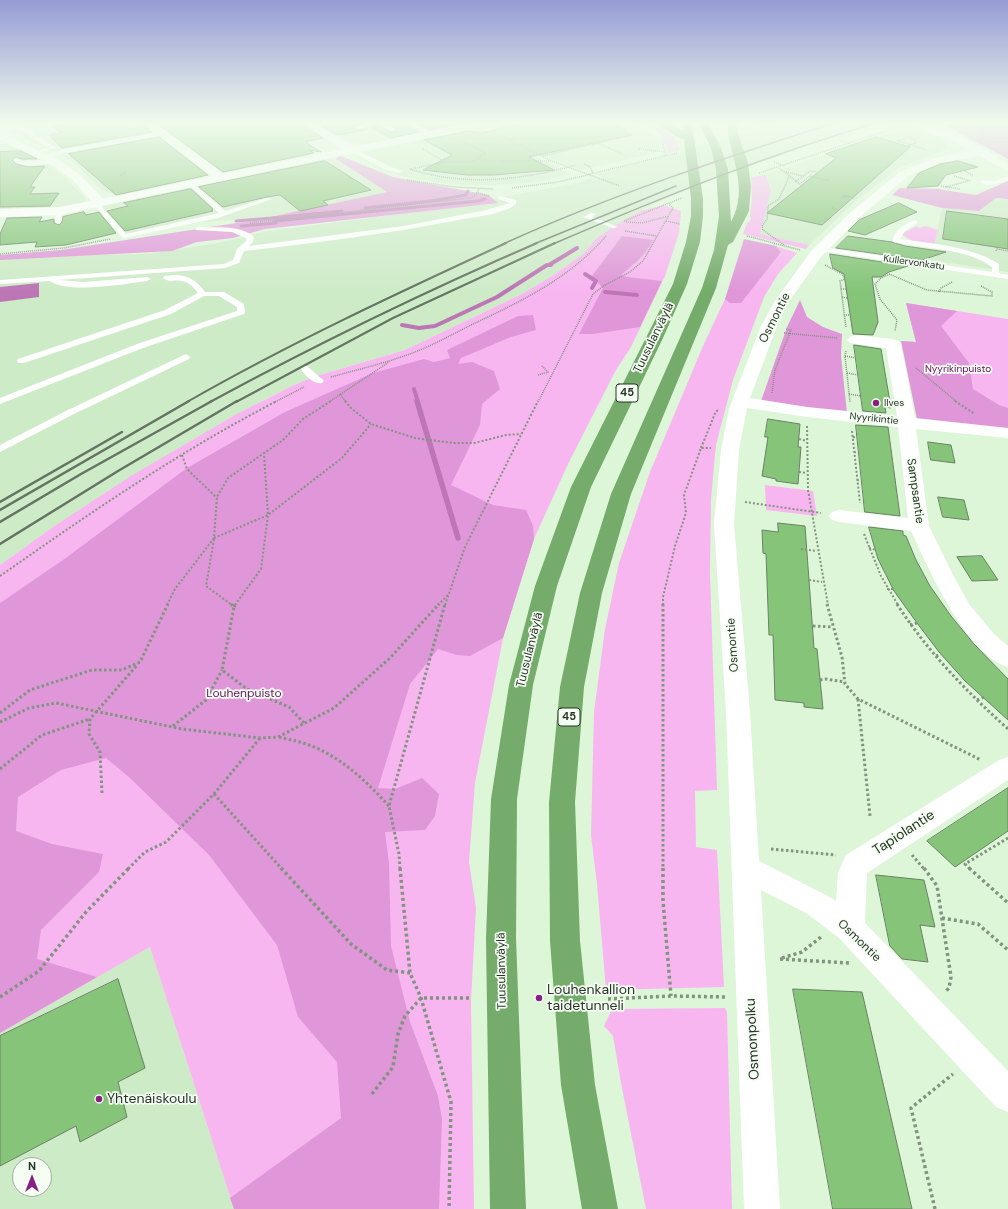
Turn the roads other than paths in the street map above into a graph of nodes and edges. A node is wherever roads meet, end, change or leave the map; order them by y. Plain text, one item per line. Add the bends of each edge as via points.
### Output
1 (77, 178) edge
2 (220, 178) edge
3 (691, 178) edge
4 (723, 178) edge
5 (744, 178) edge
6 (899, 178) edge
7 (1007, 178) edge
8 (982, 182) road end
9 (191, 184) junction
10 (500, 198) dead end
11 (269, 199) dead end
12 (100, 203) junction
13 (0, 214) edge
14 (224, 214) junction
15 (593, 214) dead end
16 (915, 222) dead end
17 (614, 228) road end
18 (198, 229) dead end
19 (950, 240) dead end
20 (241, 249) junction
21 (721, 250) junction
22 (949, 250) junction
23 (820, 256) junction
24 (994, 275) junction
25 (53, 277) junction
26 (1008, 277) edge
27 (0, 282) edge
28 (203, 294) junction
29 (854, 343) road end
30 (186, 357) dead end
31 (21, 361) dead end
32 (304, 368) dead end
33 (319, 381) road end
34 (0, 401) edge
35 (733, 405) junction
36 (906, 422) junction
37 (1006, 433) edge
38 (0, 449) edge
39 (839, 516) road end
40 (919, 526) junction
41 (1008, 659) edge
42 (1005, 769) edge
43 (745, 868) junction
44 (850, 928) junction
45 (1008, 1095) edge
46 (508, 1209) edge
47 (600, 1209) edge
48 (762, 1209) edge

1 - 12 street
2 - 9 street
3 - 46 highway, Tuusulanväylä / 45 via 692,198 697,216 693,242 680,284 581,487 546,586 521,685 504,799 501,938
4 - 21 highway, 45 via 725,216
5 - 21 highway via 743,211
6 - 23 street, Osmontie via 856,214
7 - 8 lane via 996,183
9 - 12 street
9 - 14 lane
10 - 20 lane via 514,201 513,204 429,224 376,233
11 - 14 lane
12 - 13 street via 58,216
12 - 14 lane via 99,207 124,236
15 - 17 lane via 586,217
16 - 22 lane via 904,227 896,240
18 - 20 lane via 245,234 250,237 249,242
19 - 22 lane
20 - 25 lane via 236,260 225,266
21 - 47 highway, 45 via 709,288 621,494 591,592 572,687 562,802 565,941 578,1085
22 - 24 lane via 994,263
23 - 24 lane, Kullervonkatu via 895,260
23 - 35 street, Osmontie via 797,278 778,307
24 - 26 lane, Kullervonkatu
25 - 27 lane
25 - 28 lane via 54,282 63,285 78,285 180,277 193,282
28 - 31 lane via 168,312
28 - 34 lane via 221,294 241,306 241,312 140,346
29 - 36 street, Sampsantie via 894,349
30 - 38 lane
32 - 33 lane
35 - 36 street, Nyyrikintie
35 - 43 street, Osmontie via 724,524 738,712
36 - 37 street, Nyyrikintie
36 - 40 street, Sampsantie
39 - 40 street
40 - 41 street, Sampsantie via 960,608 986,640
42 - 44 street, Tapiolantie via 856,864 852,873
43 - 44 street, Osmontie via 816,904
43 - 48 street, Osmonpolku
44 - 45 street, Osmontie

